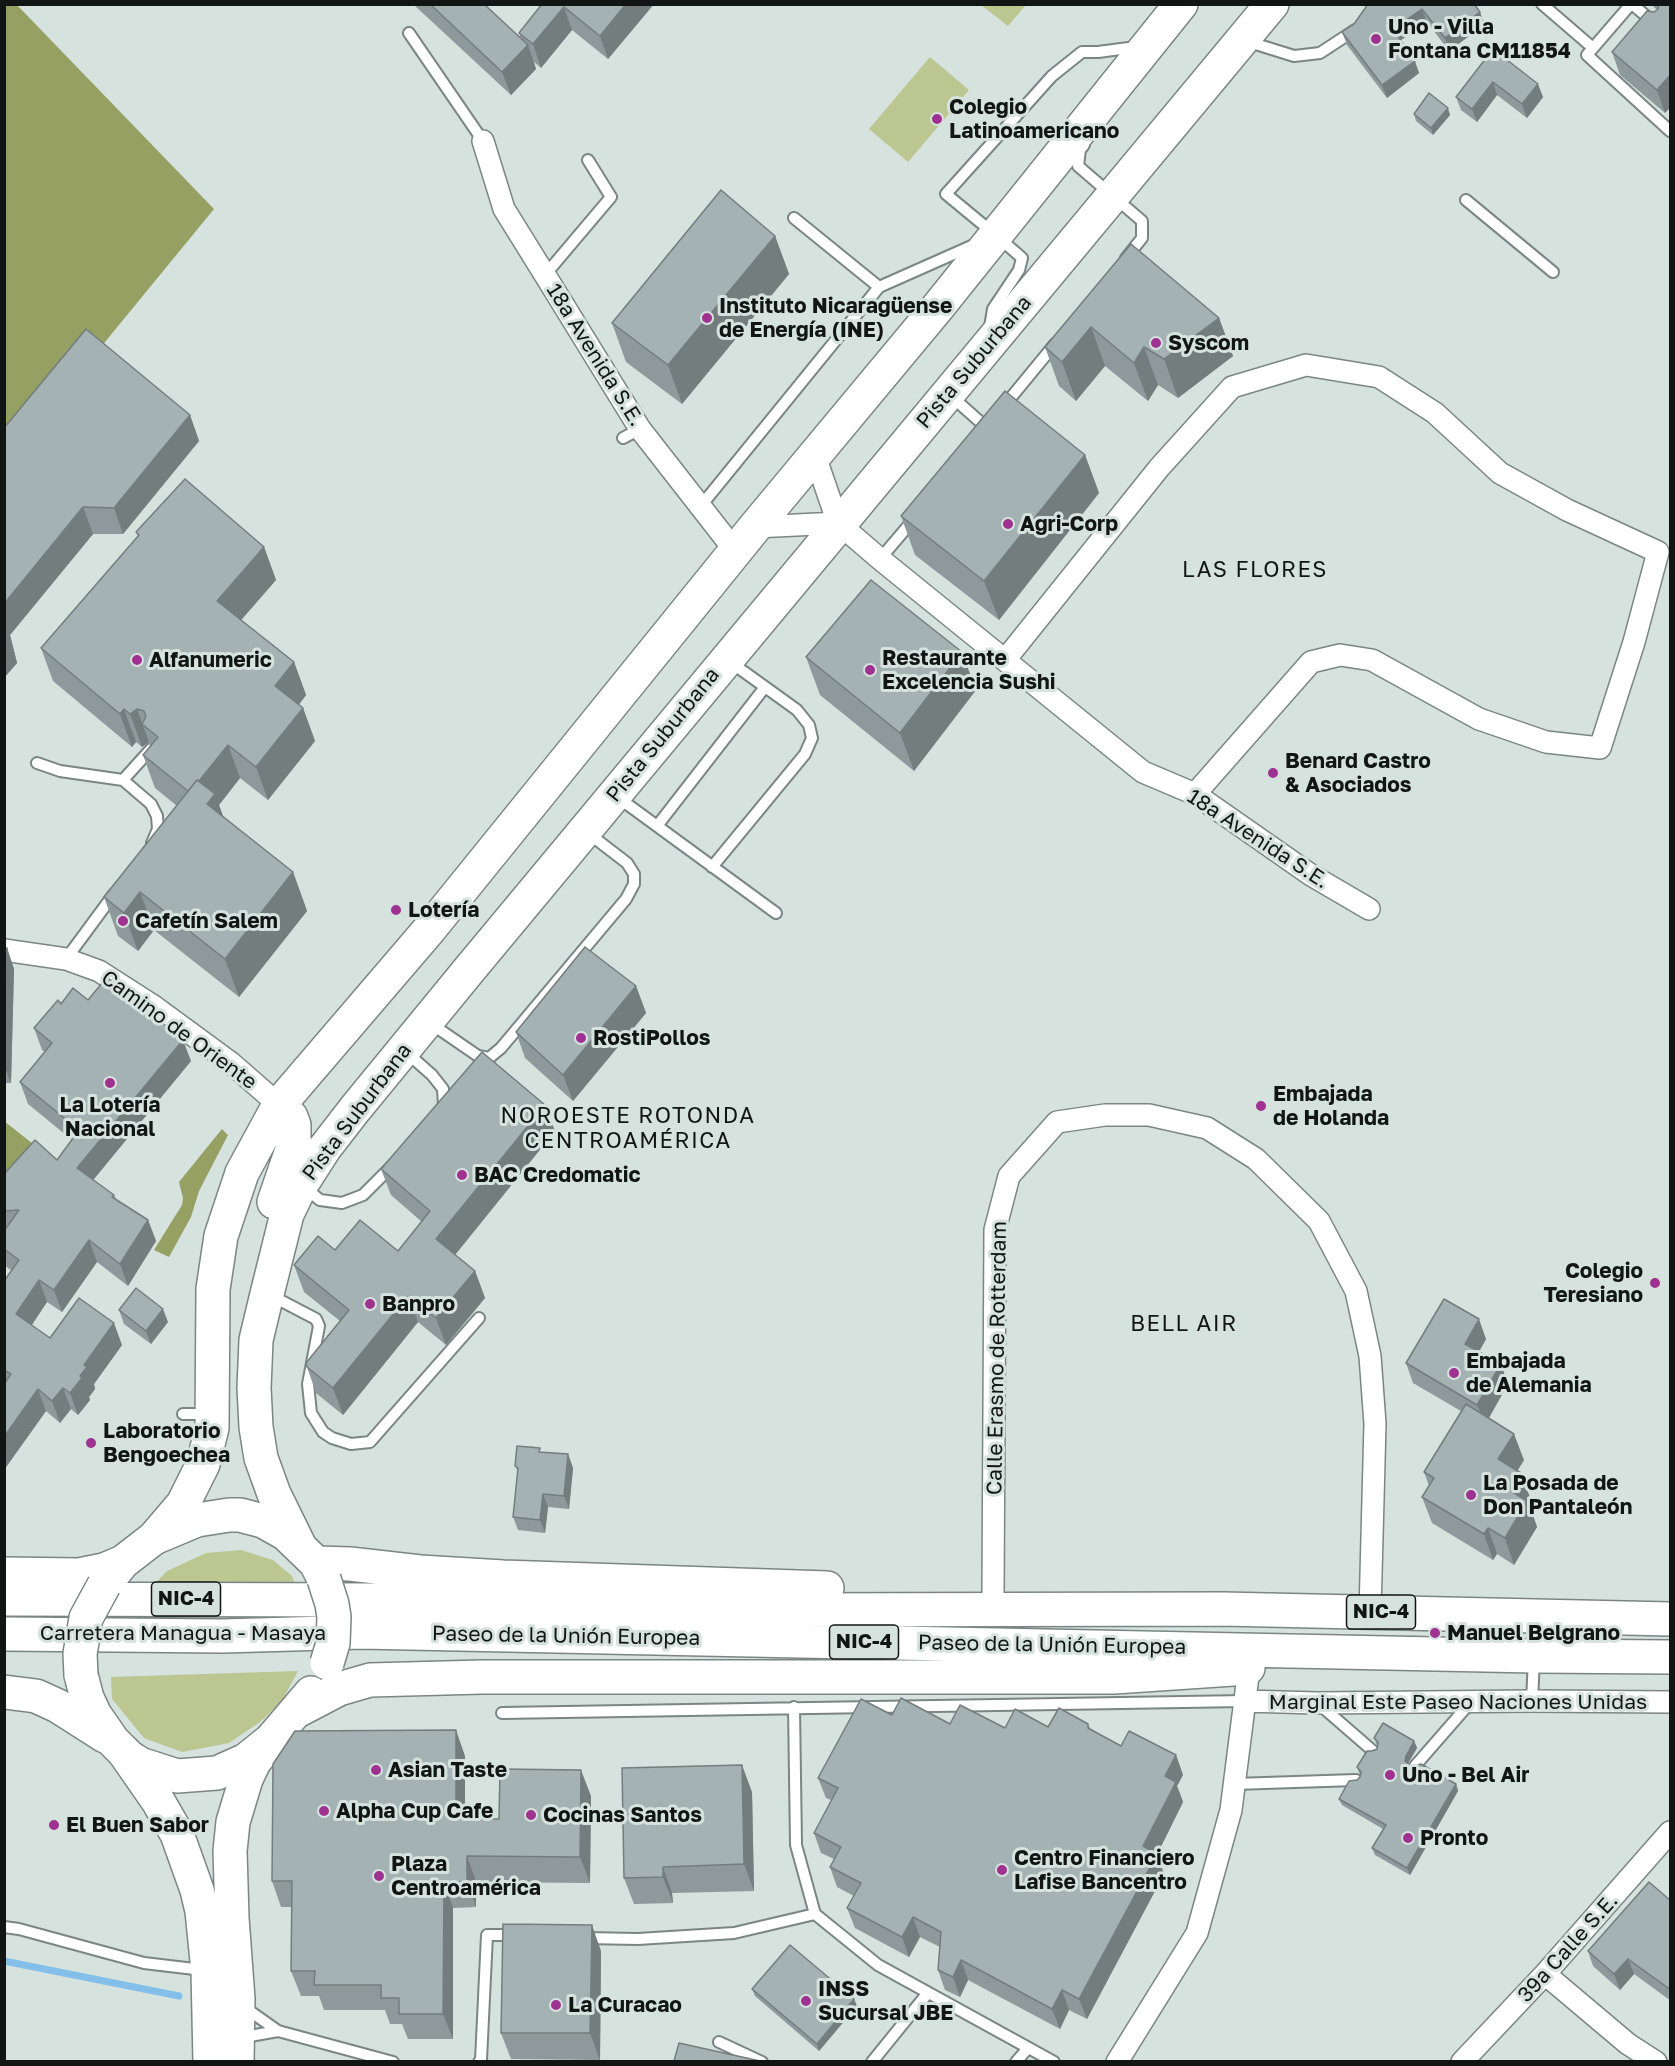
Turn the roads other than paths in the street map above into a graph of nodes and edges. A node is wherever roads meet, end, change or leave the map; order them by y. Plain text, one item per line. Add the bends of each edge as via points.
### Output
1 (1181, 4) edge
2 (1272, 4) edge
3 (1542, 4) edge
4 (1631, 4) edge
5 (1360, 23) edge
6 (1660, 27) edge
7 (408, 33) dead end
8 (1243, 40) junction
9 (1593, 48) junction
10 (1152, 50) junction
11 (1671, 131) edge
12 (1094, 133) dead end
13 (483, 141) joint
14 (588, 160) dead end
15 (1112, 195) junction
16 (1466, 200) dead end
17 (794, 218) dead end
18 (996, 235) junction
19 (1120, 265) edge
20 (1553, 272) dead end
21 (545, 275) junction
22 (879, 287) junction
23 (1061, 337) edge
24 (986, 348) junction
25 (949, 394) junction
26 (987, 428) junction
27 (980, 437) edge
28 (815, 456) junction
29 (700, 507) junction
30 (921, 510) edge
31 (838, 524) junction
32 (746, 539) junction
33 (880, 559) junction
34 (726, 659) junction
35 (1005, 660) junction
36 (765, 687) junction
37 (151, 749) edge
38 (37, 763) dead end
39 (123, 780) junction
40 (614, 794) junction
41 (1195, 794) junction
42 (657, 826) junction
43 (585, 831) junction
44 (146, 851) edge
45 (712, 867) junction
46 (120, 887) edge
47 (1369, 909) dead end
48 (776, 913) dead end
49 (4, 950) edge
50 (66, 959) junction
51 (427, 1020) junction
52 (404, 1050) junction
53 (279, 1105) junction
54 (437, 1116) edge
55 (400, 1157) edge
56 (301, 1185) junction
57 (267, 1294) junction
58 (479, 1318) dead end
59 (256, 1340) junction
60 (154, 1538) junction
61 (313, 1562) junction
62 (4, 1574) edge
63 (114, 1574) junction
64 (993, 1594) junction
65 (4, 1599) edge
66 (366, 1600) joint
67 (1224, 1609) junction
68 (1370, 1612) junction
69 (1671, 1619) edge
70 (361, 1632) joint
71 (4, 1634) edge
72 (1367, 1651) junction
73 (1534, 1656) junction
74 (1671, 1657) edge
75 (1249, 1668) junction
76 (4, 1692) edge
77 (1245, 1701) junction
78 (1532, 1701) junction
79 (1471, 1702) junction
80 (1671, 1702) edge
81 (1317, 1703) junction
82 (794, 1707) junction
83 (501, 1713) dead end
84 (288, 1721) junction
85 (118, 1747) junction
86 (1373, 1751) edge
87 (1415, 1766) edge
88 (1356, 1780) edge
89 (1234, 1784) junction
90 (1671, 1832) edge
91 (815, 1914) junction
92 (4, 1927) edge
93 (522, 1936) edge
94 (568, 1937) edge
95 (208, 1971) junction
96 (1545, 1974) junction
97 (927, 1994) junction
98 (238, 1999) junction
99 (278, 2031) junction
100 (719, 2042) dead end
101 (1028, 2048) junction
102 (228, 2056) edge
103 (393, 2061) edge
104 (479, 2061) edge
105 (762, 2061) edge
106 (872, 2061) edge
107 (1016, 2061) edge
108 (1054, 2061) edge
109 (1118, 2061) edge
110 (1462, 2061) edge
111 (1656, 2061) edge

1 - 10 main road
2 - 8 main road, Pista Suburbana
3 - 9 lane
4 - 6 lane
4 - 9 lane
5 - 8 lane via 1320,53 1294,56
7 - 13 lane
8 - 15 main road, Pista Suburbana
9 - 11 lane via 1587,55
10 - 18 main road
10 - 18 lane via 1082,52 1052,76 946,194
12 - 15 lane via 1080,150 1078,166
13 - 21 street, 18a Avenida S.E. via 504,209
14 - 21 lane via 611,197
15 - 19 lane via 1142,221 1142,238
15 - 24 main road, Pista Suburbana
16 - 20 lane
17 - 22 lane
18 - 22 lane
18 - 24 lane via 1022,258 1019,270 993,309
18 - 28 main road
21 - 29 street, 18a Avenida S.E. via 631,433
22 - 29 lane
23 - 26 lane
24 - 25 main road, Pista Suburbana
25 - 26 lane
25 - 31 main road, Pista Suburbana
26 - 27 lane
28 - 31 street
28 - 32 main road
29 - 32 street, 18a Avenida S.E.
30 - 33 lane
31 - 32 street
31 - 33 street, 18a Avenida S.E.
31 - 34 main road, Pista Suburbana
32 - 53 main road via 428,932
33 - 35 street, 18a Avenida S.E.
34 - 36 lane
34 - 40 main road, Pista Suburbana
35 - 41 street, 18a Avenida S.E. via 1143,772
35 - 41 street via 1159,468 1232,387 1306,365 1379,377 1435,413 1500,473 1567,510 1658,552 1600,748 1546,742 1479,719 1372,660 1340,655 1311,662
36 - 42 lane
36 - 45 lane via 797,710 809,725 812,738 805,754
37 - 39 lane
38 - 39 lane via 60,771
39 - 44 lane via 150,804 157,816 158,829
40 - 42 lane
40 - 43 main road, Pista Suburbana
41 - 47 street, 18a Avenida S.E. via 1311,875
42 - 45 lane
43 - 51 main road, Pista Suburbana
43 - 51 lane via 627,863 634,874 634,884 509,1040 489,1058 478,1056
45 - 48 lane
46 - 50 lane
49 - 50 street, Camino de Oriente
50 - 53 street, Camino de Oriente via 99,971 124,986 231,1064
51 - 52 main road, Pista Suburbana
52 - 54 lane via 443,1089 444,1107
52 - 56 main road, Pista Suburbana via 324,1149
53 - 59 main road via 291,1117 294,1144 261,1247
53 - 60 main road via 242,1173 221,1236 197,1414 210,1437 203,1464 183,1504
55 - 56 lane via 363,1195 342,1203 320,1200
56 - 57 main road, Pista Suburbana via 287,1214
57 - 58 lane via 316,1319 319,1326 308,1384 311,1413 322,1431 351,1444 370,1442
57 - 59 main road, Pista Suburbana
59 - 61 main road, Pista Suburbana via 258,1442 268,1478
60 - 61 main road via 197,1520 240,1515 273,1526
60 - 63 main road
61 - 64 main road, Paseo de la Unión Europea via 503,1576
61 - 84 main road, Pista Suburbana, bridge via 334,1617 333,1643 314,1689
62 - 63 main road via 79,1575 104,1570
63 - 85 main road, bridge via 86,1618 80,1654 87,1698
64 - 67 main road, Paseo de la Unión Europea via 1088,1592
64 - 68 street, Calle Erasmo de Rotterdam via 995,1230 1009,1176 1057,1122 1105,1115 1149,1115 1207,1128 1256,1159 1319,1221 1356,1291 1370,1356 1375,1424
65 - 66 main road, Carretera Managua - Masaya / NIC-4
66 - 67 main road, Paseo de la Unión Europea / NIC-4 via 791,1610
67 - 68 main road, Paseo de la Unión Europea / NIC-4
68 - 69 main road, Paseo de la Unión Europea / NIC-4
70 - 71 main road, Carretera Managua - Masaya / NIC-4 via 223,1636
70 - 72 main road, Paseo de la Unión Europea / NIC-4
72 - 73 main road, Paseo de la Unión Europea / NIC-4
72 - 75 main road
73 - 74 main road, Paseo de la Unión Europea / NIC-4
73 - 78 lane
75 - 77 street
75 - 84 main road via 1114,1677 370,1680 339,1689
76 - 85 main road via 36,1696 58,1706
77 - 81 street, Marginal Este Paseo Naciones Unidas
77 - 82 lane
77 - 89 street
78 - 79 street, Marginal Este Paseo Naciones Unidas
78 - 80 street, Marginal Este Paseo Naciones Unidas
79 - 81 street, Marginal Este Paseo Naciones Unidas
79 - 87 lane
81 - 86 lane
82 - 83 lane
82 - 91 lane via 796,1845
84 - 85 main road via 257,1751 217,1773 177,1776 150,1768
84 - 98 main road via 249,1771 233,1822 232,1918
85 - 95 main road via 159,1801 186,1855 202,1911
88 - 89 lane
89 - 109 street via 1231,1810 1197,1933
90 - 96 street, 39a Calle S.E.
91 - 94 lane via 734,1933 638,1940
91 - 97 lane via 878,1965
92 - 95 lane via 144,1963
93 - 104 lane via 487,1935
95 - 102 main road
96 - 110 street, 39a Calle S.E.
96 - 111 street via 1628,2044
97 - 101 lane
97 - 106 lane
98 - 99 lane
98 - 102 main road
99 - 102 lane via 250,2036
99 - 103 lane
100 - 105 lane
101 - 107 lane
101 - 108 lane

